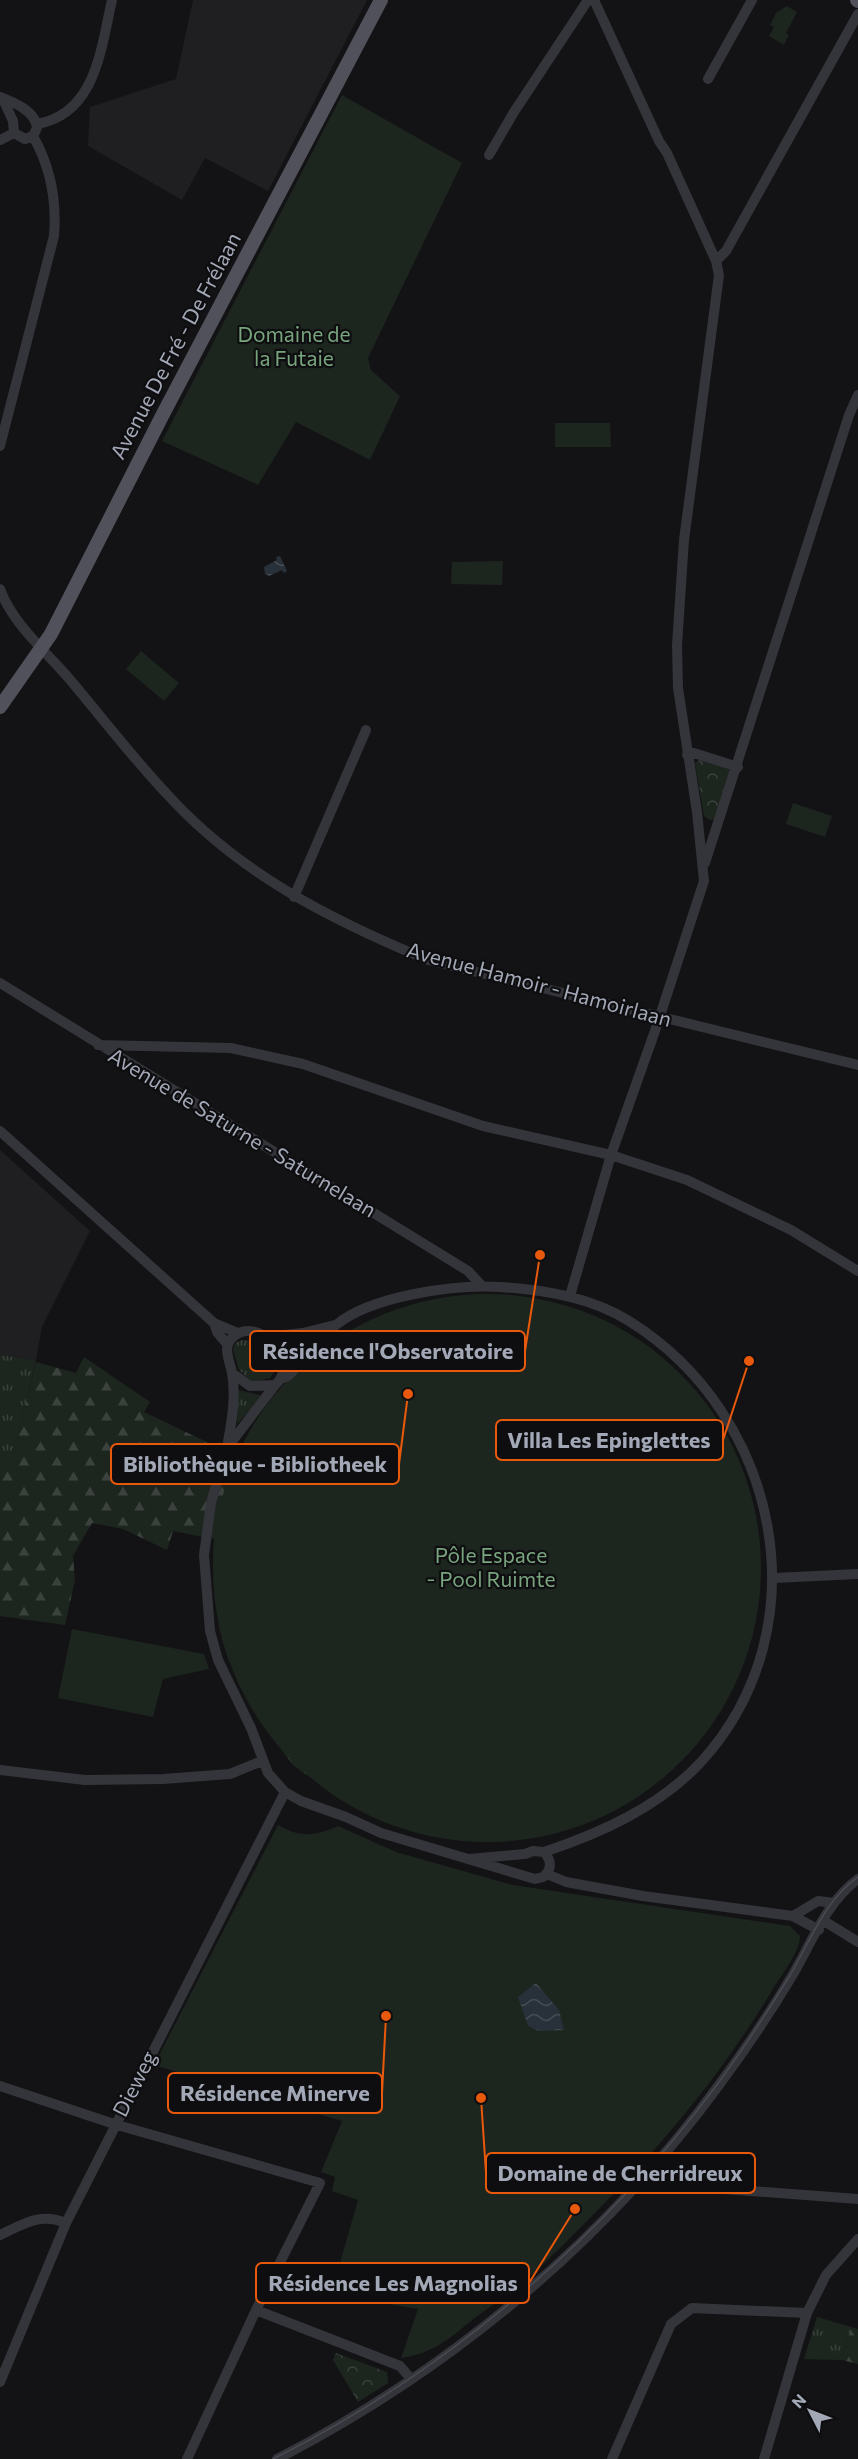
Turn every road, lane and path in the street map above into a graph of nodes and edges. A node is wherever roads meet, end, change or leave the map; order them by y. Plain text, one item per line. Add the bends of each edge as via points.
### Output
1 (112, 0) edge
2 (381, 0) edge
3 (588, 0) edge
4 (594, 0) edge
5 (752, 0) edge
6 (858, 14) edge
7 (708, 79) dead end
8 (2, 98) edge
9 (33, 119) junction
10 (13, 121) junction
11 (14, 133) junction
12 (33, 136) junction
13 (0, 140) edge
14 (489, 155) dead end
15 (716, 261) junction
16 (858, 395) edge
17 (0, 446) edge
18 (0, 589) edge
19 (43, 648) junction
20 (0, 707) edge
21 (366, 730) dead end
22 (687, 755) junction
23 (738, 767) junction
24 (707, 824) junction
25 (704, 867) junction
26 (294, 897) junction
27 (0, 983) edge
28 (660, 1017) junction
29 (98, 1045) junction
30 (858, 1065) edge
31 (0, 1131) edge
32 (611, 1155) junction
33 (858, 1271) edge
34 (482, 1286) junction
35 (570, 1296) junction
36 (214, 1323) junction
37 (335, 1325) junction
38 (238, 1333) junction
39 (267, 1337) junction
40 (227, 1344) junction
41 (232, 1373) junction
42 (277, 1382) junction
43 (227, 1448) junction
44 (858, 1574) edge
45 (774, 1578) junction
46 (262, 1761) junction
47 (0, 1770) edge
48 (285, 1792) junction
49 (544, 1852) junction
50 (525, 1854) junction
51 (469, 1859) junction
52 (547, 1874) junction
53 (527, 1875) junction
54 (858, 1879) edge
55 (834, 1903) junction
56 (793, 1916) junction
57 (821, 1925) junction
58 (858, 1942) edge
59 (0, 2086) edge
60 (114, 2124) junction
61 (660, 2158) junction
62 (648, 2172) junction
63 (674, 2181) junction
64 (858, 2199) edge
65 (66, 2223) junction
66 (0, 2235) edge
67 (858, 2239) edge
68 (256, 2310) junction
69 (807, 2313) junction
70 (411, 2379) junction
71 (0, 2382) edge
72 (187, 2459) edge
73 (277, 2459) edge
74 (612, 2459) edge
75 (764, 2459) edge

1 - 9 street via 95,71 86,91 65,115
2 - 19 main road, Avenue De Fré - De Frélaan
3 - 14 street
4 - 15 street
5 - 7 street
6 - 15 street via 726,251
8 - 9 street via 19,105
8 - 10 street
9 - 10 street via 19,115
9 - 12 street
10 - 11 street
11 - 12 street via 25,139
11 - 13 street
12 - 17 street via 53,184 56,219
15 - 22 street via 719,275 684,540 677,645
16 - 23 street
18 - 19 street, Avenue Hamoir - Hamoirlaan via 4,600
19 - 20 main road, Avenue De Fré - De Frélaan
19 - 26 street, Avenue Hamoir - Hamoirlaan via 167,794 247,866
21 - 26 street
22 - 23 street via 694,753
22 - 24 street
23 - 24 street
24 - 25 street
24 - 25 street
25 - 28 street via 704,881
26 - 28 street, Avenue Hamoir - Hamoirlaan via 367,935 428,960
27 - 29 street, Avenue de Saturne - Saturnelaan
28 - 30 street, Avenue Hamoir - Hamoirlaan
28 - 32 street
29 - 32 street via 231,1048 303,1064 483,1126
29 - 34 street, Avenue de Saturne - Saturnelaan via 468,1271
31 - 36 street
32 - 33 street via 687,1180 791,1230
32 - 35 street
34 - 35 street
34 - 37 street via 430,1290 392,1300
35 - 45 street via 627,1319 653,1338 722,1412 760,1488
36 - 38 street
36 - 40 street
37 - 39 street
37 - 42 street via 288,1377
38 - 39 street
38 - 40 street
39 - 42 street via 283,1358
40 - 41 street
41 - 42 street via 250,1386
41 - 43 street via 233,1417
42 - 43 street
43 - 46 street via 205,1533 210,1631 220,1666 251,1728
44 - 45 street
45 - 49 street via 771,1613 745,1696 700,1762 638,1811 599,1832
46 - 47 street via 230,1774 163,1779 86,1780
46 - 48 street
48 - 51 street via 381,1833
48 - 60 street, Dieweg
49 - 50 street
49 - 52 street via 551,1864
50 - 51 street
50 - 53 street via 522,1866
51 - 53 street
52 - 53 street via 539,1879
52 - 56 street via 566,1882 643,1896
54 - 55 street
55 - 56 street via 818,1901
55 - 57 street
56 - 57 street
57 - 58 street
57 - 61 street via 749,2043
59 - 60 street
60 - 65 street, Dieweg
60 - 68 street via 320,2183
61 - 62 street
61 - 63 street
62 - 63 street
62 - 70 street via 530,2289
63 - 64 street via 684,2186
65 - 66 street via 50,2216 36,2218
65 - 71 street, Dieweg
67 - 69 street via 826,2275
68 - 70 street via 400,2366
68 - 72 street
69 - 74 street via 692,2308 671,2324
69 - 75 street
70 - 73 street

